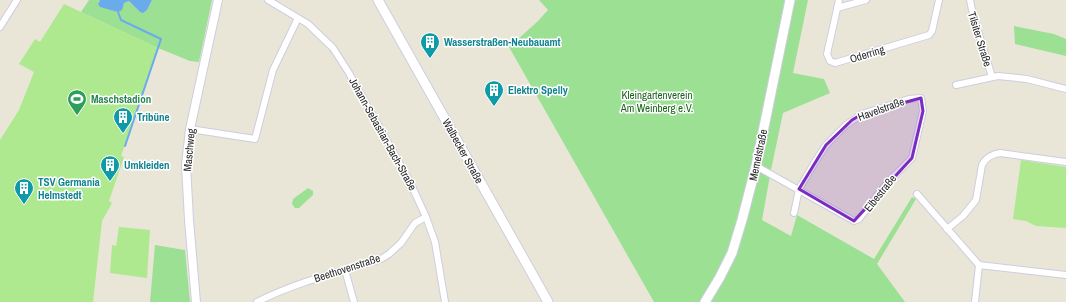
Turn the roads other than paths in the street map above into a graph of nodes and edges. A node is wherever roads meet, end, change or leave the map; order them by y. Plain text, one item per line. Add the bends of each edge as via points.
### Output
1 (17, 0) edge
2 (218, 0) edge
3 (268, 0) edge
4 (378, 0) edge
5 (790, 0) edge
6 (839, 0) edge
7 (866, 0) edge
8 (939, 0) edge
9 (970, 0) edge
10 (837, 8) junction
11 (298, 18) junction
12 (0, 27) edge
13 (992, 77) junction
14 (956, 86) dead end
15 (1066, 89) edge
16 (922, 102) joint
17 (190, 129) junction
18 (1066, 162) edge
19 (756, 166) junction
20 (799, 189) junction
21 (917, 194) dead end
22 (794, 213) dead end
23 (426, 217) junction
24 (947, 229) junction
25 (979, 265) junction
26 (345, 270) junction
27 (1066, 275) edge
28 (264, 300) edge
29 (196, 302) edge
30 (257, 302) edge
31 (354, 302) edge
32 (445, 302) edge
33 (548, 302) edge
34 (705, 302) edge
35 (975, 302) edge

1 - 12 street
2 - 17 street, Maschweg
3 - 11 street, Johann-Sebastian-Bach-Straße
4 - 33 main road, Walbecker Straße
5 - 19 main road, Memelstraße
6 - 10 street, Oderring
7 - 10 street
8 - 10 street, Oderring via 929,35 835,63 830,61 827,54
9 - 13 street, Tilsiter Straße
11 - 17 street via 273,70 255,139
11 - 23 street, Johann-Sebastian-Bach-Straße via 328,42 340,58 410,182
13 - 14 street
13 - 15 street via 1016,77
16 - 20 street, Havelstraße via 921,98 909,99 862,114 852,120 826,145
16 - 20 street, Elbestraße via 923,111 912,158 888,182 859,219 854,221
17 - 29 street, Maschweg via 186,165 188,220
18 - 24 street via 1000,153 990,156 984,162 976,200 963,216
19 - 20 street, Elbestraße
19 - 34 main road, Memelstraße via 737,238 726,265
20 - 22 street
21 - 24 street
23 - 26 street, Beethovenstraße via 415,223 389,254
23 - 32 street, Johann-Sebastian-Bach-Straße via 435,242
24 - 25 street
25 - 27 street
25 - 35 street
26 - 28 street, Beethovenstraße via 302,282
26 - 31 street
28 - 30 street, Beethovenstraße

